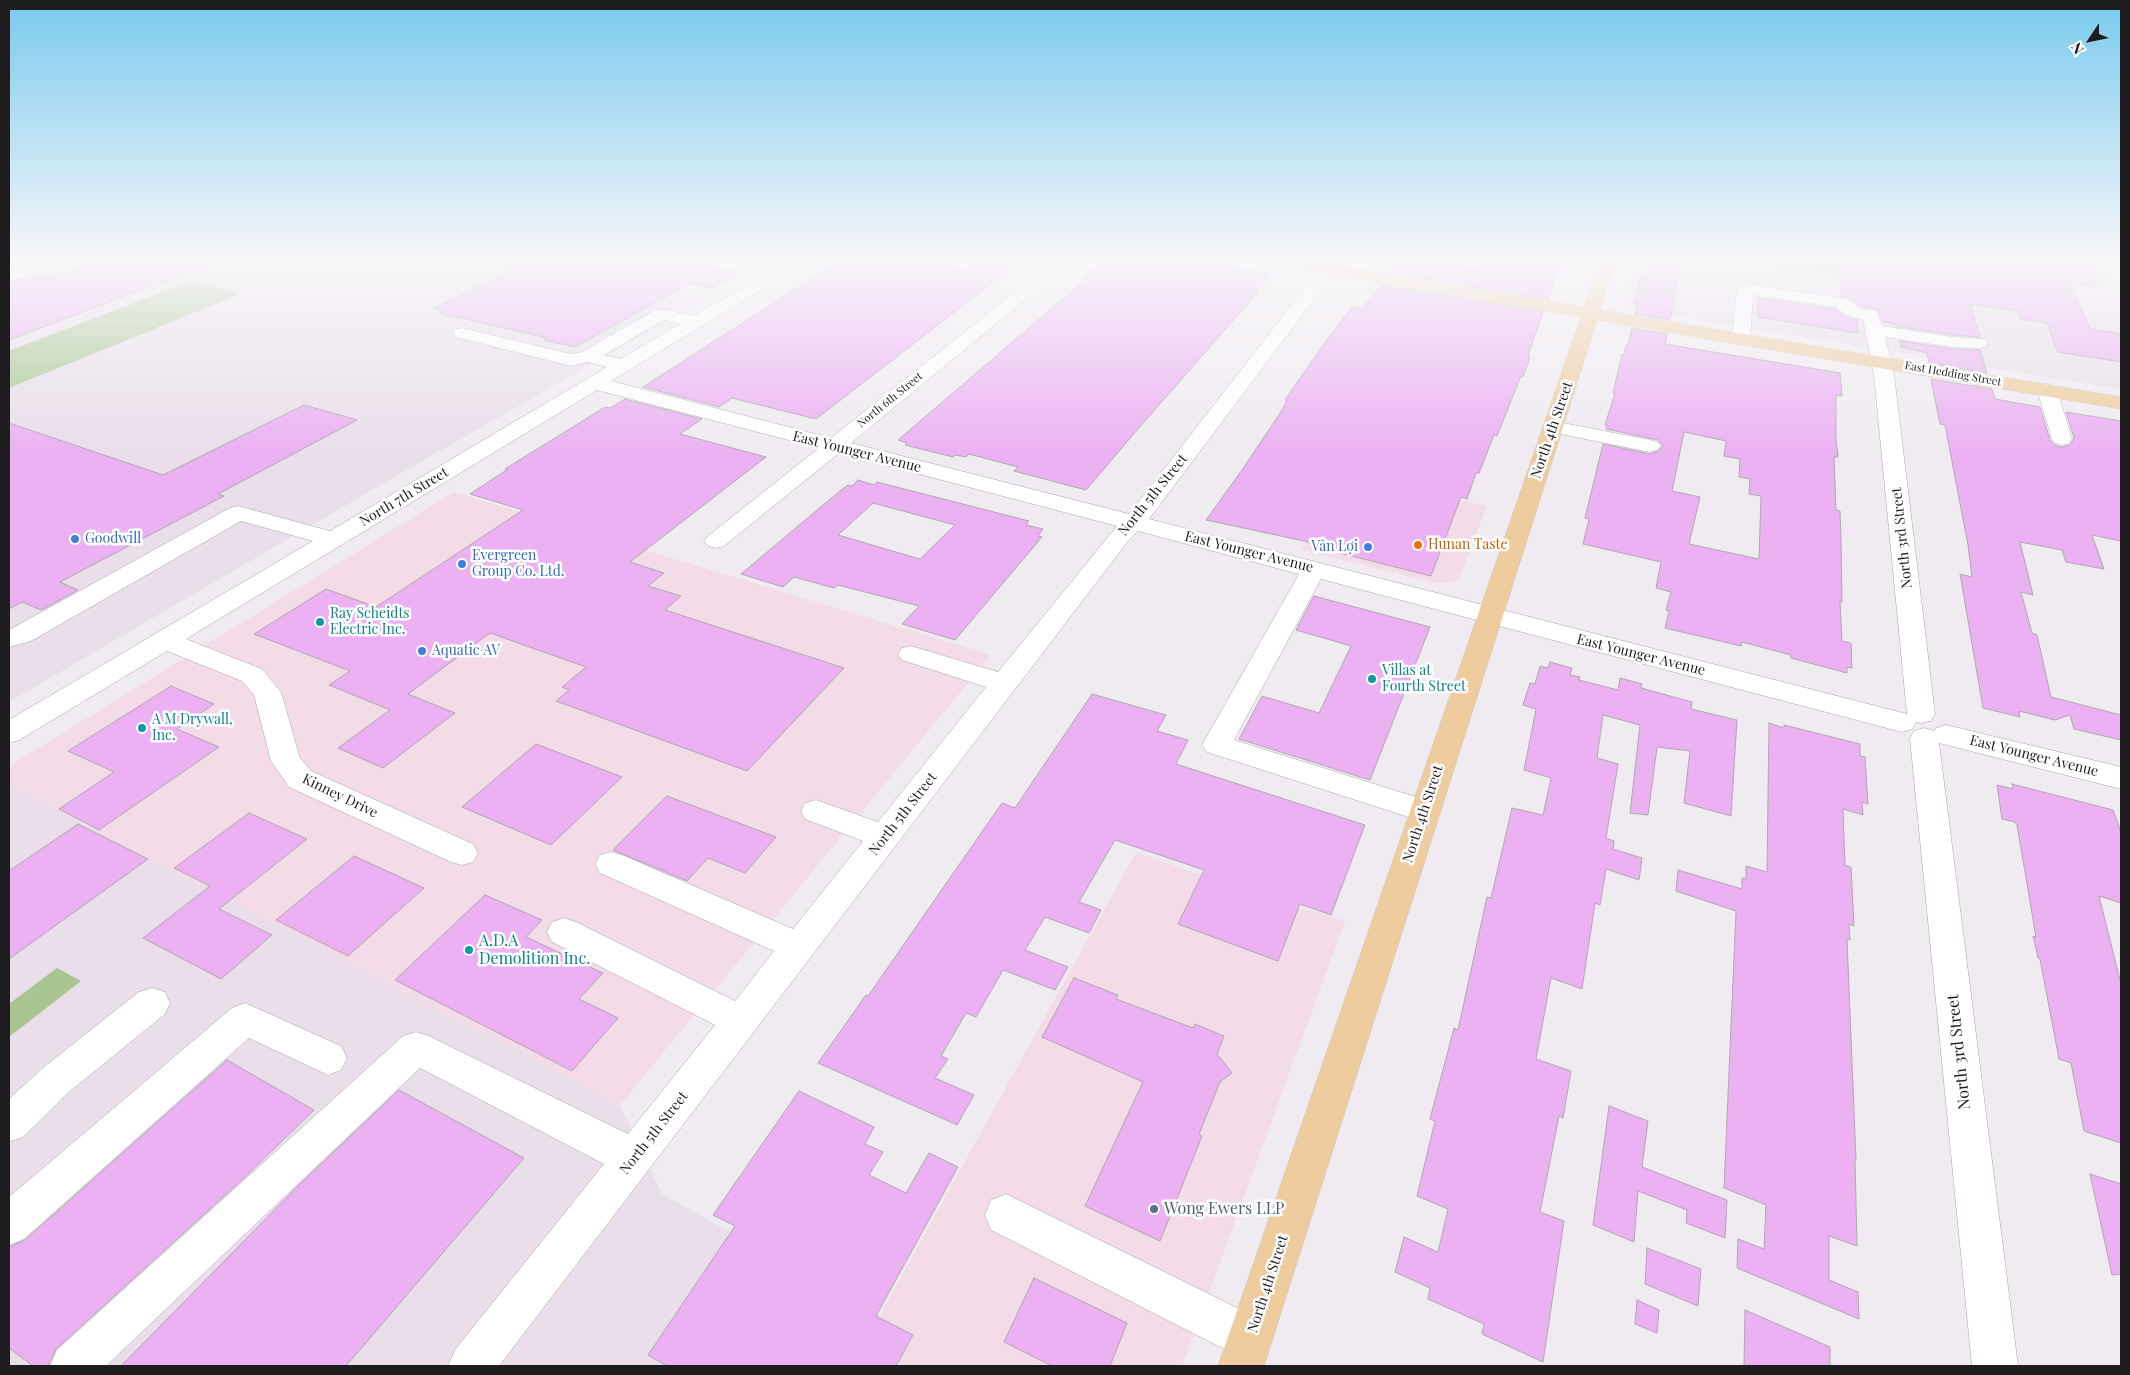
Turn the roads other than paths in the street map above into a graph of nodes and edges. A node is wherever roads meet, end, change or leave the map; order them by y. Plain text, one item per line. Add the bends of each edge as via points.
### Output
1 (642, 325) edge
2 (692, 325) edge
3 (984, 325) edge
4 (1286, 325) edge
5 (1586, 325) edge
6 (1660, 325) edge
7 (1742, 325) edge
8 (1872, 325) edge
9 (1881, 325) edge
10 (462, 333) dead end
11 (1741, 338) junction
12 (1979, 343) dead end
13 (588, 356) junction
14 (1881, 362) junction
15 (624, 366) junction
16 (595, 383) junction
17 (2046, 390) junction
18 (2121, 403) edge
19 (1553, 427) junction
20 (2062, 439) dead end
21 (832, 446) junction
22 (1650, 446) dead end
23 (1134, 522) junction
24 (333, 539) junction
25 (716, 541) dead end
26 (1314, 568) junction
27 (1489, 616) junction
28 (9, 639) edge
29 (164, 640) junction
30 (910, 654) dead end
31 (1005, 684) junction
32 (1923, 727) junction
33 (9, 733) edge
34 (2121, 778) edge
35 (816, 811) dead end
36 (1424, 812) junction
37 (885, 837) junction
38 (462, 852) dead end
39 (611, 864) dead end
40 (564, 932) dead end
41 (799, 946) junction
42 (152, 1003) dead end
43 (741, 1021) junction
44 (328, 1058) dead end
45 (9, 1124) edge
46 (634, 1158) junction
47 (1006, 1215) dead end
48 (9, 1224) edge
49 (1245, 1352) edge
50 (73, 1366) edge
51 (471, 1366) edge
52 (1995, 1366) edge

1 - 13 street
2 - 15 street, North 7th Street
3 - 21 street, North 6th Street
4 - 23 street, North 5th Street
5 - 19 main road, North 4th Street
6 - 11 main road, East Hedding Street
7 - 11 street
8 - 14 street, North 3rd Street
9 - 12 street via 1953,342
10 - 13 street via 571,360
11 - 14 main road, East Hedding Street
13 - 15 street
14 - 17 main road, East Hedding Street
14 - 32 street, North 3rd Street
15 - 16 street, North 7th Street
16 - 21 street, East Younger Avenue
16 - 24 street, North 7th Street
17 - 18 main road, East Hedding Street
17 - 20 street
19 - 22 street
19 - 27 main road, North 4th Street
21 - 23 street, East Younger Avenue
21 - 25 street, North 6th Street
23 - 26 street, East Younger Avenue
23 - 31 street, North 5th Street
24 - 28 street via 238,513 22,635
24 - 29 street, North 7th Street
26 - 27 street, East Younger Avenue
26 - 36 street via 1216,745
27 - 32 street, East Younger Avenue
27 - 36 main road, North 4th Street
29 - 33 street, North 7th Street
29 - 38 street, Kinney Drive via 252,675 267,692 286,761 300,779
30 - 31 street
31 - 37 street, North 5th Street
32 - 34 street, East Younger Avenue
32 - 52 street, North 3rd Street
35 - 37 street
36 - 49 main road, North 4th Street
37 - 41 street, North 5th Street
39 - 41 street
40 - 43 street
41 - 43 street, North 5th Street
42 - 45 street via 57,1079
43 - 46 street, North 5th Street
44 - 48 street via 245,1019
46 - 50 street via 416,1048
46 - 51 street, North 5th Street
47 - 49 street

